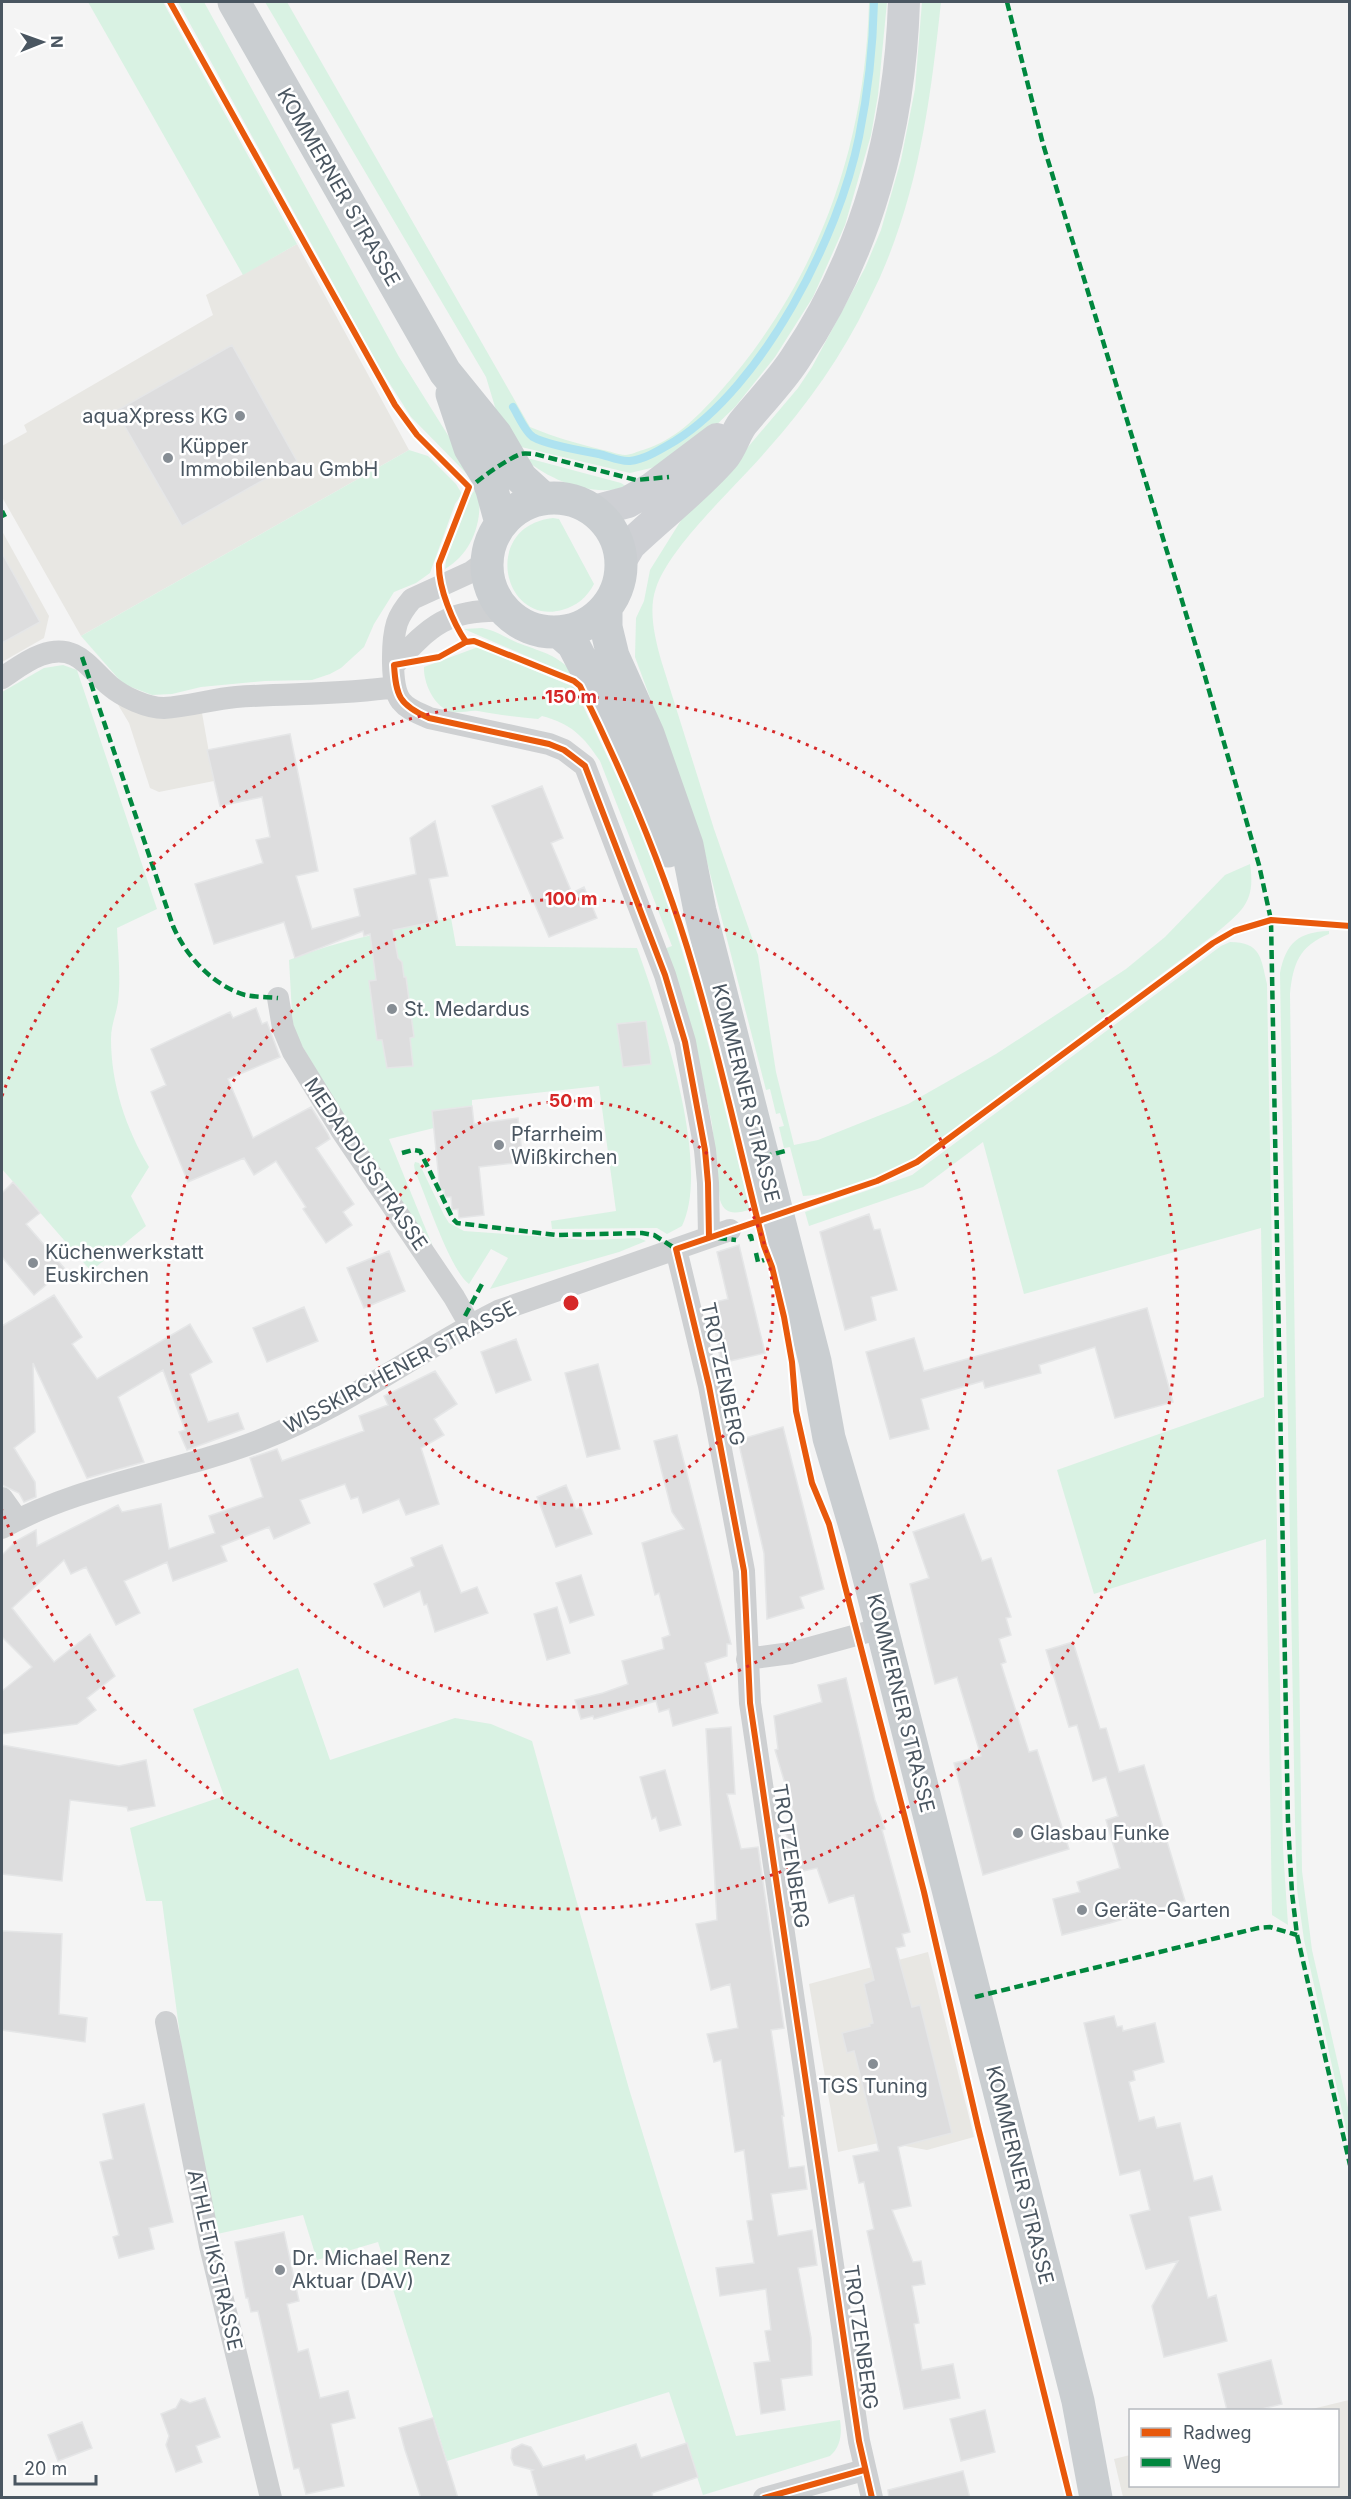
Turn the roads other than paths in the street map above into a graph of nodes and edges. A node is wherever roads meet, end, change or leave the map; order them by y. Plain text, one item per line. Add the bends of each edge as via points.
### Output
1 (234, 2) edge
2 (904, 2) edge
3 (445, 372) junction
4 (742, 425) junction
5 (543, 498) junction
6 (594, 511) junction
7 (501, 523) junction
8 (486, 560) junction
9 (621, 560) junction
10 (606, 608) junction
11 (504, 611) junction
12 (559, 632) junction
13 (395, 676) junction
14 (2, 678) edge
15 (700, 911) junction
16 (278, 998) dead end
17 (730, 1230) dead end
18 (709, 1237) junction
19 (676, 1250) junction
20 (470, 1325) junction
21 (2, 1498) edge
22 (9, 1523) edge
23 (882, 1628) junction
24 (747, 1659) junction
25 (166, 2022) dead end
26 (864, 2470) junction
27 (271, 2498) edge
28 (764, 2498) edge
29 (872, 2498) edge
30 (1096, 2498) edge

1 - 3 main road, KOMMERNER STRASSE
2 - 4 main road via 891,127 865,221 820,319 794,360
3 - 5 main road, KOMMERNER STRASSE via 496,435 521,478
3 - 7 main road, KOMMERNER STRASSE via 470,448 492,490
4 - 6 main road via 628,502
4 - 9 main road via 725,457 637,538
5 - 6 main road via 570,499
5 - 7 main road via 516,509
6 - 9 main road via 615,536
7 - 8 main road
8 - 11 main road via 490,588
8 - 13 street via 471,572 412,599 406,606 397,623
9 - 10 main road via 618,585
10 - 12 main road via 585,625
10 - 15 main road, KOMMERNER STRASSE via 613,656 648,734 687,845
11 - 12 main road via 530,628
11 - 13 street via 453,616 426,631
12 - 15 main road, KOMMERNER STRASSE via 573,644 591,676 625,744 668,851
13 - 14 street via 353,693 235,697 162,708 140,703 111,687 82,657 69,652 41,655
13 - 18 street via 400,700 429,718 549,744 585,766 665,975 685,1042 705,1150
15 - 23 main road, KOMMERNER STRASSE via 814,1361 829,1438
16 - 20 street, MEDARDUSSTRASSE via 283,1028 293,1052
17 - 18 street, WISSKIRCHENER STRASSE
18 - 19 street, WISSKIRCHENER STRASSE
19 - 20 street, WISSKIRCHENER STRASSE via 517,1304
19 - 24 street, TROTZENBERG via 728,1476 744,1571
20 - 22 street, WISSKIRCHENER STRASSE via 359,1393 273,1435 85,1494
21 - 22 street
23 - 24 street via 791,1653
23 - 30 main road, KOMMERNER STRASSE via 1078,2401
24 - 26 street, TROTZENBERG via 750,1703
25 - 27 street, ATHLETIKSTRASSE via 210,2246
26 - 28 street
26 - 29 street, TROTZENBERG

